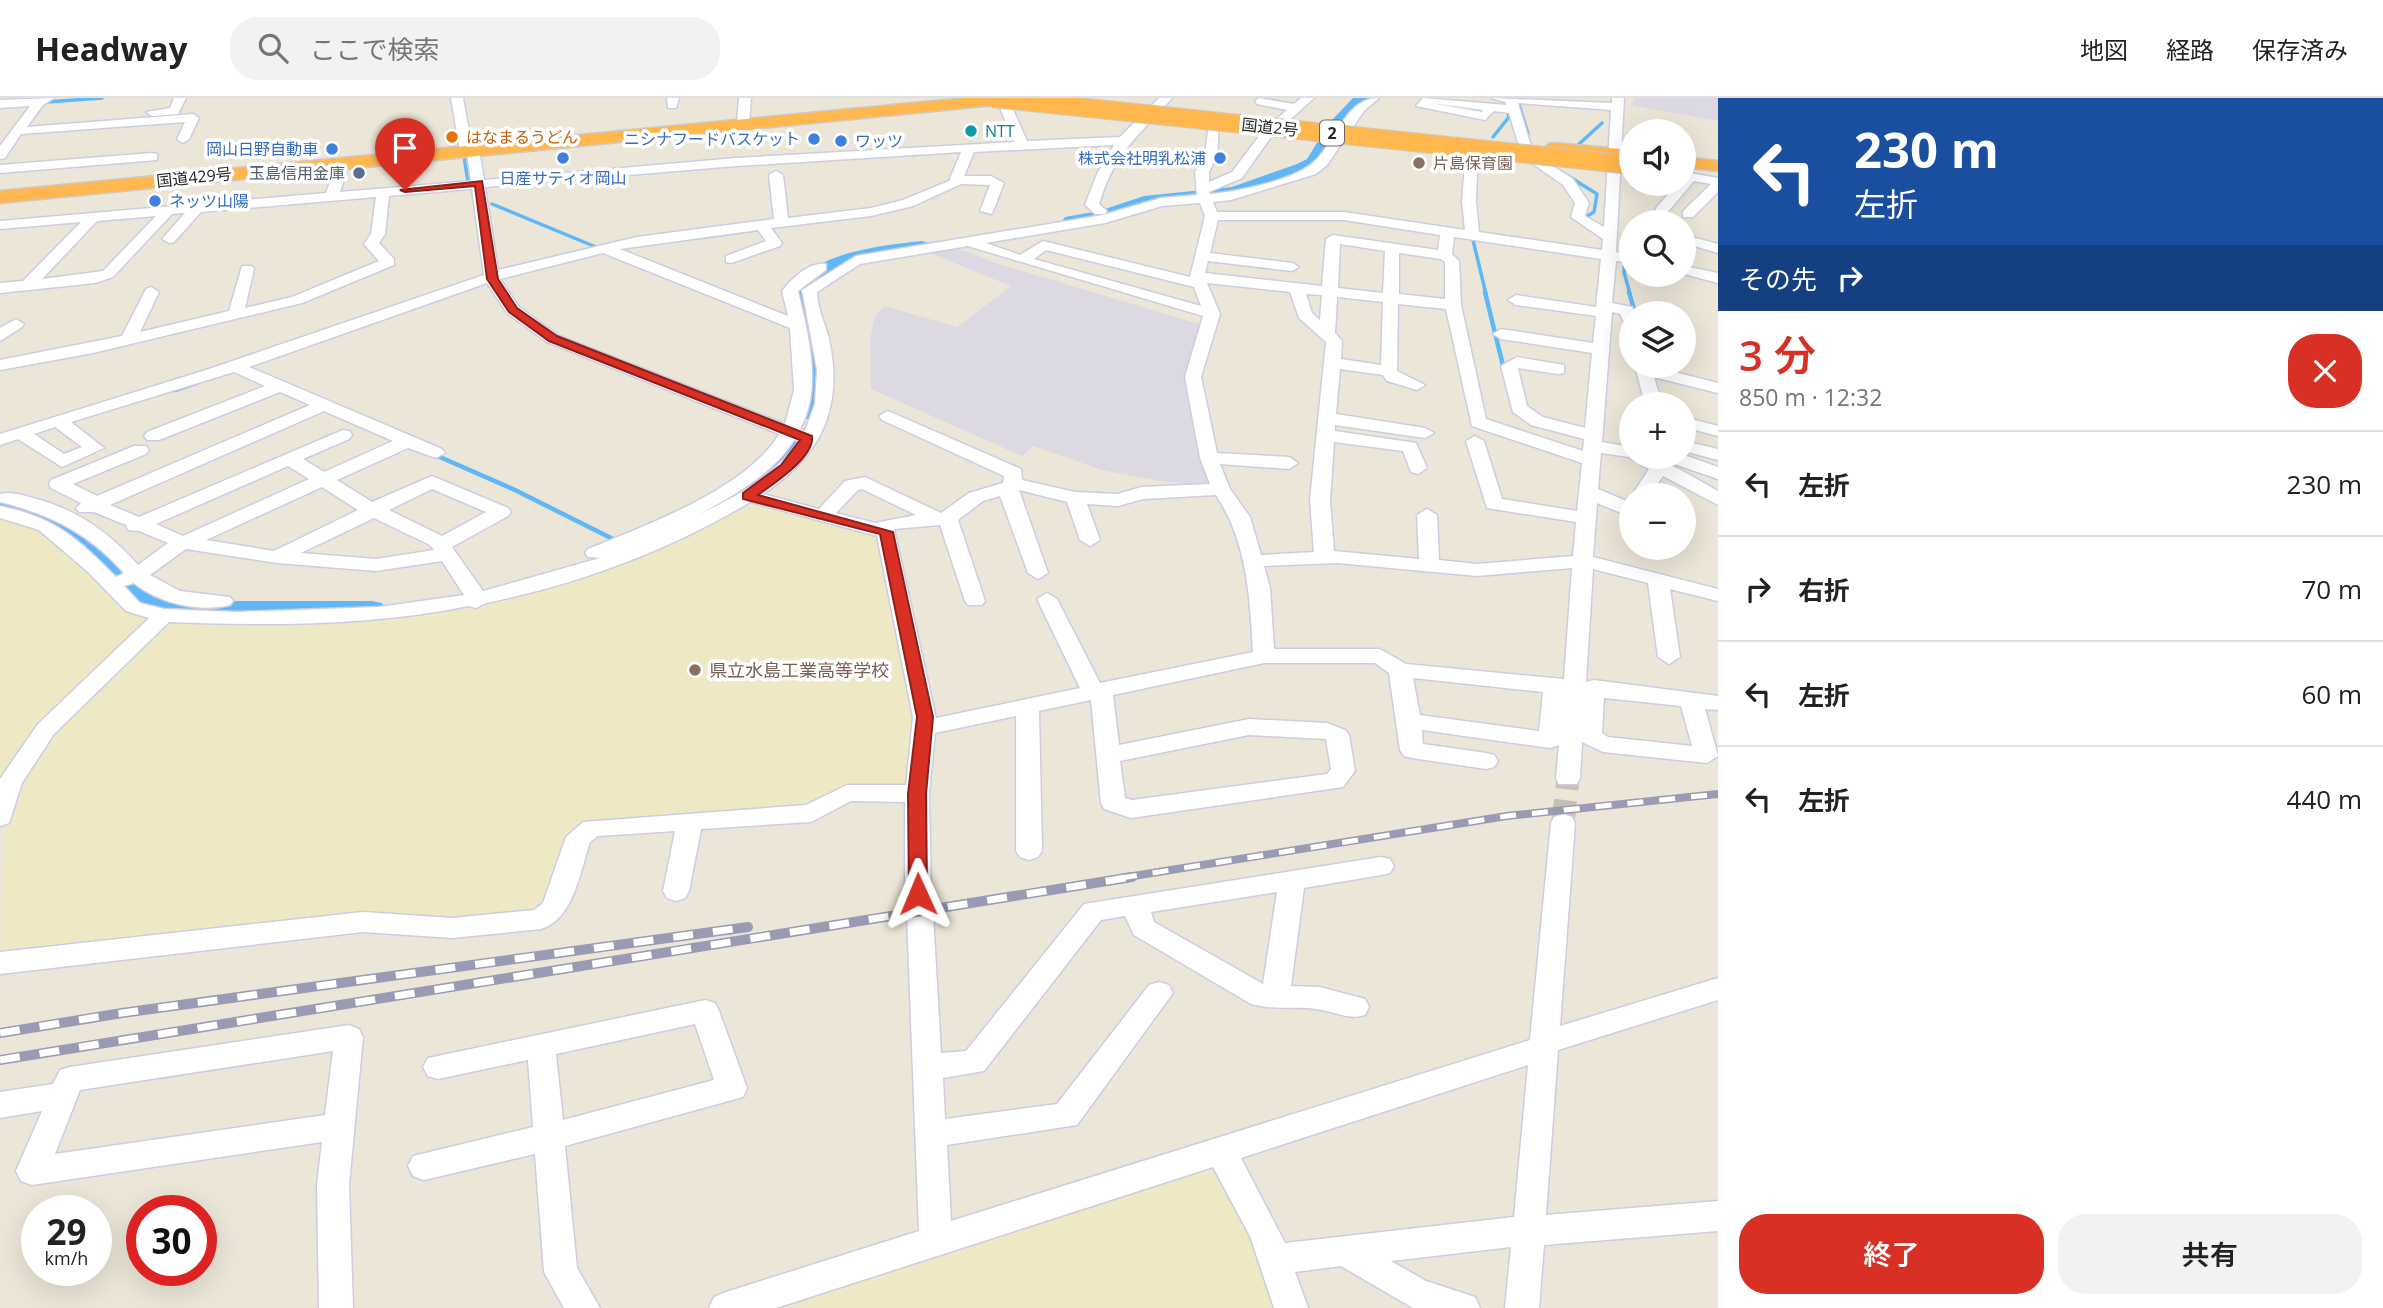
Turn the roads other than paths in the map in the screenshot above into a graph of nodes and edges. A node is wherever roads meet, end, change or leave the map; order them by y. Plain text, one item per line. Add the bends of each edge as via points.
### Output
1 (180, 98) edge
2 (457, 98) edge
3 (745, 98) edge
4 (929, 98) edge
5 (953, 98) edge
6 (1058, 98) edge
7 (1276, 98) edge
8 (1373, 98) edge
9 (43, 100) edge
10 (1005, 100) edge
11 (1086, 100) edge
12 (1261, 101) dead end
13 (1494, 102) edge
14 (1301, 103) edge
15 (0, 104) edge
16 (1513, 105) edge
17 (1154, 108) edge
18 (1618, 108) edge
19 (899, 109) junction
20 (743, 124) junction
21 (1213, 125) junction
22 (1276, 126) junction
23 (22, 127) junction
24 (1341, 133) junction
25 (183, 139) dead end
26 (1121, 141) junction
27 (1022, 145) junction
28 (969, 149) junction
29 (470, 151) junction
30 (1472, 152) junction
31 (1529, 152) junction
32 (0, 155) edge
33 (152, 157) dead end
34 (1619, 161) edge
35 (1619, 161) edge
36 (1619, 161) edge
37 (343, 163) junction
38 (0, 169) edge
39 (1696, 171) edge
40 (776, 176) dead end
41 (1718, 176) edge
42 (958, 180) junction
43 (479, 183) junction
44 (383, 191) junction
45 (1203, 193) junction
46 (1620, 196) edge
47 (1674, 196) edge
48 (0, 197) edge
49 (331, 198) junction
50 (1662, 210) edge
51 (1691, 210) edge
52 (195, 211) junction
53 (987, 211) dead end
54 (165, 214) junction
55 (1100, 215) junction
56 (1212, 216) junction
57 (91, 220) junction
58 (782, 224) junction
59 (0, 225) edge
60 (763, 228) junction
61 (1447, 231) junction
62 (1615, 233) junction
63 (1472, 234) junction
64 (169, 239) dead end
65 (1619, 240) edge
66 (971, 242) junction
67 (1696, 244) edge
68 (1392, 248) junction
69 (1202, 249) junction
70 (1718, 249) edge
71 (607, 250) junction
72 (1445, 255) junction
73 (731, 259) dead end
74 (1023, 260) junction
75 (1291, 260) dead end
76 (247, 269) dead end
77 (1696, 273) edge
78 (1718, 278) edge
79 (492, 279) junction
80 (1197, 280) junction
81 (27, 285) junction
82 (0, 288) edge
83 (1297, 288) junction
84 (151, 292) dead end
85 (1331, 292) junction
86 (1392, 298) junction
87 (1516, 300) dead end
88 (1453, 305) junction
89 (1604, 309) junction
90 (1619, 310) edge
91 (236, 313) junction
92 (1212, 314) junction
93 (16, 324) dead end
94 (798, 326) junction
95 (1327, 334) junction
96 (1501, 334) dead end
97 (0, 336) edge
98 (128, 340) junction
99 (1601, 349) junction
100 (1332, 363) junction
101 (0, 365) edge
102 (234, 366) junction
103 (1558, 369) dead end
104 (1389, 371) junction
105 (1681, 378) edge
106 (1417, 385) dead end
107 (279, 386) junction
108 (1718, 388) edge
109 (324, 405) junction
110 (888, 416) dead end
111 (60, 422) junction
112 (1696, 425) edge
113 (1326, 426) junction
114 (1718, 431) edge
115 (1425, 433) dead end
116 (343, 435) dead end
117 (799, 435) junction
118 (7, 436) edge
119 (1475, 441) dead end
120 (407, 442) junction
121 (1592, 447) junction
122 (1696, 450) edge
123 (1619, 452) edge
124 (436, 453) dead end
125 (1718, 456) edge
126 (289, 458) junction
127 (1209, 458) junction
128 (1289, 463) dead end
129 (1418, 468) dead end
130 (1696, 468) edge
131 (1661, 469) edge
132 (1676, 469) edge
133 (1718, 473) edge
134 (324, 480) junction
135 (1650, 483) edge
136 (1010, 485) junction
137 (1222, 489) junction
138 (1590, 492) junction
139 (0, 496) edge
140 (748, 496) junction
141 (1075, 498) junction
142 (1718, 499) edge
143 (95, 504) junction
144 (1619, 507) edge
145 (376, 510) junction
146 (0, 512) edge
147 (824, 514) junction
148 (1427, 515) dead end
149 (942, 518) junction
150 (1586, 518) junction
151 (56, 521) junction
152 (142, 525) junction
153 (880, 528) junction
154 (1090, 540) dead end
155 (184, 542) junction
156 (88, 544) junction
157 (443, 549) junction
158 (277, 556) junction
159 (1324, 558) junction
160 (1251, 561) junction
161 (1584, 561) junction
162 (1429, 564) junction
163 (1038, 573) dead end
164 (124, 580) junction
165 (1658, 580) junction
166 (474, 595) junction
167 (1718, 595) edge
168 (1047, 599) dead end
169 (975, 601) dead end
170 (164, 615) junction
171 (1264, 656) junction
172 (1669, 657) dead end
173 (1400, 670) junction
174 (1575, 687) junction
175 (1097, 691) junction
176 (1691, 700) junction
177 (1718, 703) edge
178 (1027, 706) junction
179 (1409, 721) junction
180 (925, 728) junction
181 (1110, 755) junction
182 (1486, 761) dead end
183 (1568, 778) tunnel mouth
184 (5, 782) edge
185 (917, 794) junction
186 (0, 817) edge
187 (690, 821) junction
188 (1563, 823) tunnel mouth
189 (1029, 851) dead end
190 (1381, 866) dead end
191 (1292, 880) junction
192 (676, 891) dead end
193 (1135, 905) junction
194 (0, 963) edge
195 (1718, 989) edge
196 (1159, 993) dead end
197 (1275, 997) junction
198 (1355, 1007) dead end
199 (1544, 1045) junction
200 (541, 1046) junction
201 (438, 1067) dead end
202 (928, 1067) junction
203 (64, 1094) junction
204 (0, 1105) edge
205 (340, 1126) junction
206 (931, 1134) junction
207 (549, 1137) junction
208 (1220, 1149) junction
209 (424, 1166) dead end
210 (1718, 1216) edge
211 (1527, 1230) junction
212 (936, 1239) junction
213 (1345, 1251) junction
214 (1274, 1259) junction
215 (336, 1308) edge
216 (583, 1308) edge
217 (726, 1308) edge
218 (1291, 1308) edge
219 (1462, 1308) edge
220 (1522, 1308) edge

1 - 23 street via 174,111
2 - 29 street
3 - 20 street
4 - 19 highway via 925,104
5 - 10 highway
6 - 11 highway
7 - 14 street
8 - 24 street
9 - 15 street
9 - 23 street
10 - 17 highway
10 - 19 highway, 国道429号
10 - 27 street
10 - 34 highway, 国道2号 / 2, bridge
10 - 35 highway, 国道2号 / 2, bridge
11 - 17 highway
12 - 14 street
13 - 16 street
14 - 22 street
16 - 18 street
16 - 31 street
17 - 21 highway
17 - 22 highway
17 - 26 street
19 - 20 highway, 国道429号
20 - 29 highway, 国道429号
21 - 22 highway
21 - 45 street via 1211,156 1202,173
22 - 24 highway
22 - 45 street via 1237,175
23 - 25 street via 193,118
23 - 32 street
24 - 30 highway
24 - 31 highway
24 - 45 street via 1311,171 1246,192
26 - 27 street
26 - 55 street via 1095,191 1092,205
27 - 28 street
28 - 42 street
28 - 43 street
29 - 37 highway, 国道429号
29 - 43 street
30 - 31 highway
30 - 63 street
31 - 36 highway
31 - 62 street via 1573,186 1582,203 1578,217
33 - 38 street
37 - 48 highway, 国道429号
37 - 49 street
39 - 41 highway
40 - 58 street
41 - 51 street
42 - 53 street via 997,183
42 - 58 street via 899,206
43 - 44 street
43 - 79 street
44 - 49 street
44 - 91 street via 378,234 371,244 389,262 297,300
45 - 55 street
45 - 56 street
46 - 62 street
47 - 50 street
49 - 52 street
52 - 54 street
52 - 64 street
54 - 57 street
54 - 81 street via 108,274
55 - 66 street
55 - 94 street via 849,253 792,286
56 - 61 street via 1344,216
56 - 69 street
57 - 59 street
57 - 81 street
58 - 60 street
60 - 71 street
60 - 73 street via 775,243
61 - 63 street
61 - 72 street
62 - 63 street
62 - 65 street
62 - 89 street
66 - 74 street
66 - 117 street via 856,260 813,285 808,298 818,324 825,385 821,415
67 - 70 street
68 - 72 street
68 - 85 street via 1333,239
68 - 86 street
69 - 75 street
69 - 80 street
71 - 79 street
71 - 94 street
72 - 88 street via 1452,261
74 - 80 street via 1043,245
74 - 92 street
76 - 91 street
77 - 78 street
79 - 102 street via 414,300
79 - 117 street via 513,310 553,339
80 - 83 street
80 - 92 street
81 - 82 street
83 - 85 street
83 - 95 street via 1305,314
84 - 98 street
85 - 86 street
85 - 95 street
86 - 88 street
86 - 104 street
87 - 89 street
88 - 121 street via 1478,422
89 - 90 street
89 - 99 street
91 - 98 street
92 - 127 street via 1194,377
93 - 97 street
94 - 117 street via 803,389
95 - 100 street via 1334,341
96 - 99 street
98 - 101 street
99 - 121 street
100 - 104 street
100 - 113 street
102 - 107 street
102 - 111 street
103 - 121 street via 1517,362 1508,366 1520,408
104 - 106 street via 1393,377
105 - 108 street
107 - 109 street
107 - 143 street via 58,484
109 - 120 street
109 - 143 street
110 - 136 street via 1014,473
111 - 118 street
111 - 118 street via 95,448 62,461
112 - 114 street
113 - 115 street
113 - 129 street via 1410,447
113 - 159 street via 1320,500
116 - 126 street
117 - 140 street via 803,449
117 - 166 street via 752,472 660,525
119 - 150 street via 1494,504
120 - 124 street
120 - 134 street
121 - 123 street
121 - 138 street
122 - 125 street
126 - 134 street
126 - 152 street
127 - 128 street
127 - 137 street
130 - 133 street
131 - 135 street
132 - 142 street
134 - 145 street
134 - 155 street
136 - 141 street
136 - 149 street
136 - 163 street
137 - 141 street via 1142,493 1118,499
137 - 160 street via 1240,517
138 - 144 street
138 - 150 street
139 - 151 street via 29,502
140 - 147 street
140 - 166 street via 632,556 568,578
141 - 154 street
143 - 151 street
143 - 152 street
145 - 157 street
145 - 157 street via 432,482 501,512
145 - 158 street
146 - 151 street
147 - 149 street via 852,485 865,483
147 - 153 street
148 - 162 street
149 - 153 street
149 - 169 street
150 - 161 street
151 - 156 street
151 - 156 street
152 - 155 street
152 - 156 street
153 - 180 street via 886,532
155 - 158 street
155 - 164 street
156 - 164 street
156 - 164 street
157 - 158 street via 376,565
157 - 166 street
159 - 160 street
159 - 162 street
160 - 171 street via 1259,588
161 - 162 street via 1477,570
161 - 165 street
161 - 174 street
164 - 166 street via 171,597 198,601
164 - 170 street via 133,607
165 - 167 street
165 - 172 street
166 - 170 street via 382,615
168 - 175 street
170 - 184 street via 46,729
171 - 173 street via 1380,656
171 - 175 street
173 - 174 street
173 - 179 street
174 - 176 street
174 - 176 street via 1590,736 1603,744 1707,755
174 - 179 street via 1550,740
174 - 183 street
175 - 178 street
175 - 181 street
176 - 177 street
178 - 180 street
178 - 189 street
179 - 182 street via 1412,750
180 - 185 street
181 - 181 street via 1250,727 1327,731 1337,735 1343,771 1334,781 1131,810 1113,803
184 - 186 street
185 - 187 street via 847,793 811,813
185 - 202 street
187 - 192 street
187 - 194 street via 592,828 579,837 554,908 541,919 452,928 363,922
188 - 199 street
190 - 191 street
191 - 193 street
191 - 197 street
193 - 197 street via 1143,928 1261,996
193 - 202 street via 1093,911 974,1062
195 - 199 street
196 - 206 street via 1066,1116
197 - 198 street via 1320,998
199 - 208 street
199 - 211 street
200 - 201 street
200 - 207 street
200 - 207 street via 705,1011 732,1088
202 - 206 street
203 - 204 street
203 - 205 street via 70,1079 349,1037
203 - 205 street via 32,1171
205 - 215 street via 333,1185
206 - 212 street
207 - 209 street
207 - 216 street via 561,1272
208 - 212 street
208 - 214 street via 1265,1232
210 - 211 street
211 - 213 street
211 - 220 street
212 - 217 street
213 - 214 street
213 - 219 street via 1418,1294
214 - 218 street

